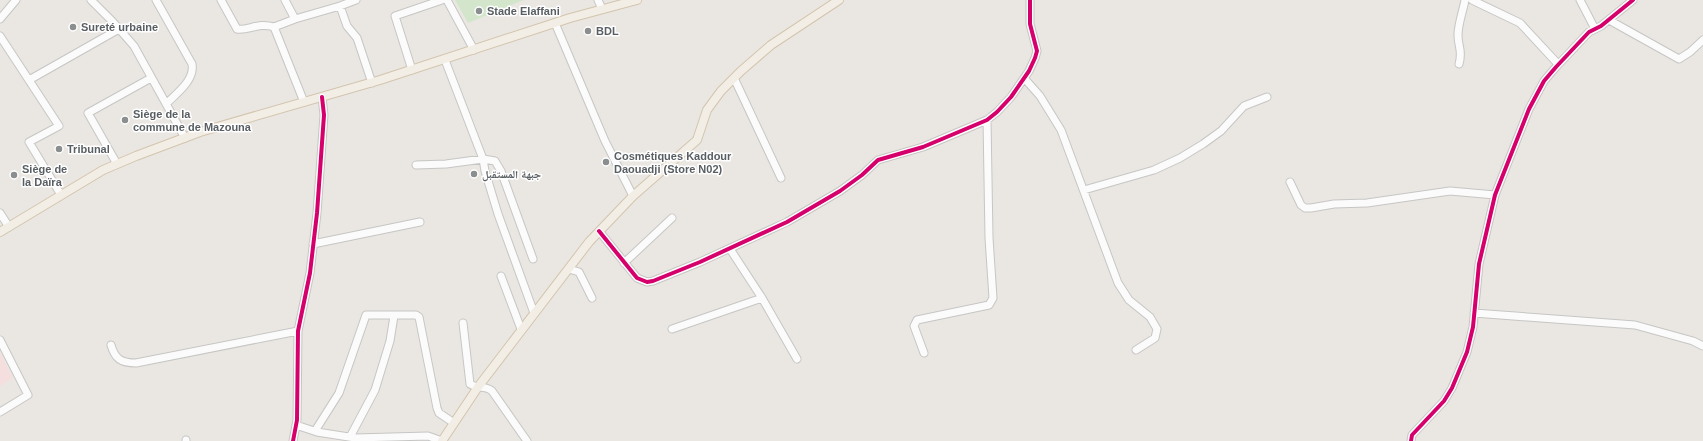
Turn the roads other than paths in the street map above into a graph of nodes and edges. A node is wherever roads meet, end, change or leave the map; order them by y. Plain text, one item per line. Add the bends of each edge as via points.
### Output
1 (16, 0) edge
2 (91, 0) edge
3 (156, 0) edge
4 (221, 0) edge
5 (285, 0) edge
6 (356, 0) edge
7 (442, 0) edge
8 (447, 0) edge
9 (598, 0) edge
10 (839, 0) edge
11 (1030, 0) edge
12 (1465, 0) edge
13 (1472, 0) edge
14 (1580, 0) edge
15 (1633, 0) edge
16 (632, 1) edge
17 (347, 2) edge
18 (340, 6) junction
19 (602, 9) junction
20 (0, 19) edge
21 (295, 19) junction
22 (1609, 20) junction
23 (555, 23) junction
24 (274, 28) junction
25 (119, 29) junction
26 (1595, 29) junction
27 (0, 36) edge
28 (1703, 40) edge
29 (474, 50) junction
30 (444, 60) junction
31 (1459, 64) dead end
32 (1558, 64) junction
33 (412, 70) junction
34 (151, 78) junction
35 (734, 78) junction
36 (1024, 78) junction
37 (29, 80) junction
38 (372, 83) junction
39 (322, 97) junction
40 (1266, 97) dead end
41 (304, 102) junction
42 (166, 104) junction
43 (987, 120) junction
44 (185, 138) junction
45 (484, 159) junction
46 (117, 164) junction
47 (416, 166) dead end
48 (781, 178) dead end
49 (1290, 182) dead end
50 (1084, 190) junction
51 (61, 195) junction
52 (1495, 195) junction
53 (633, 196) junction
54 (0, 213) edge
55 (672, 218) dead end
56 (420, 222) dead end
57 (8, 227) junction
58 (599, 231) junction
59 (0, 232) edge
60 (313, 244) junction
61 (730, 249) junction
62 (533, 259) dead end
63 (624, 263) junction
64 (569, 269) junction
65 (501, 276) dead end
66 (592, 298) dead end
67 (762, 298) junction
68 (534, 313) junction
69 (1474, 313) junction
70 (394, 316) junction
71 (463, 323) dead end
72 (521, 329) junction
73 (672, 329) dead end
74 (298, 331) junction
75 (0, 340) edge
76 (111, 344) dead end
77 (1703, 346) edge
78 (1136, 350) dead end
79 (924, 353) dead end
80 (797, 359) dead end
81 (478, 387) junction
82 (0, 412) edge
83 (454, 423) junction
84 (296, 425) junction
85 (315, 431) junction
86 (350, 437) junction
87 (293, 441) edge
88 (442, 441) edge
89 (527, 441) edge
90 (1412, 441) edge

1 - 20 street
2 - 25 street
3 - 42 street via 192,64 193,71 185,85
4 - 24 street via 237,29 268,25
5 - 21 street
6 - 17 street
7 - 33 street via 395,16
8 - 29 street
9 - 19 street
10 - 35 main road via 771,45
11 - 36 street via 1030,24 1037,51
12 - 31 street via 1458,37 1462,54
13 - 32 street via 1520,23
14 - 26 street
15 - 22 street
16 - 19 main road
17 - 18 street
18 - 21 street
18 - 38 street via 347,26 357,38
19 - 23 main road
21 - 24 street
22 - 26 street
22 - 28 street via 1679,59
23 - 29 main road
23 - 53 street via 605,141
24 - 41 street
25 - 34 street via 134,46
25 - 37 street
26 - 32 street
27 - 37 street
29 - 30 main road
30 - 33 main road
30 - 45 street
32 - 52 street via 1544,81 1529,109
33 - 38 main road
34 - 42 street
34 - 46 street via 88,113
35 - 48 street
35 - 53 main road via 721,90 707,110 697,140
36 - 43 street via 1011,97
36 - 50 street via 1040,96 1061,130
37 - 51 street via 59,126 29,142
38 - 39 main road
39 - 41 main road
39 - 60 street via 324,115
40 - 50 street via 1244,106 1221,131 1180,158 1154,170
41 - 44 main road
42 - 44 street
43 - 61 street via 923,147 878,160 862,175 810,210
43 - 79 street via 992,303 917,320 914,326
44 - 46 main road
45 - 47 street
45 - 62 street via 491,159 498,164
45 - 68 street via 498,214
46 - 51 main road
49 - 52 street via 1301,205 1311,208 1450,191
50 - 78 street via 1118,283 1130,300 1150,317 1157,329 1155,338
51 - 57 main road
52 - 69 street via 1479,264
53 - 58 main road
54 - 57 street
55 - 63 street
56 - 60 street
57 - 59 main road
58 - 63 street
58 - 64 main road
60 - 74 street via 310,274
61 - 63 street via 647,282 637,278
61 - 67 street
64 - 66 street via 579,272
64 - 68 main road
65 - 72 street
67 - 73 street
67 - 80 street
68 - 72 main road
69 - 77 street via 1635,325
69 - 90 street via 1467,352 1452,388 1437,410 1412,435
70 - 83 street via 419,317 436,408
70 - 85 street via 366,315 339,393
70 - 86 street via 390,341 375,390
71 - 81 street via 468,380 472,386
72 - 81 main road
74 - 76 street via 132,363 120,361 114,354
74 - 84 street
75 - 82 street via 28,395
81 - 83 main road
81 - 89 street via 486,387 492,391
83 - 88 main road
84 - 85 street
84 - 87 street
85 - 86 street
86 - 88 street via 373,439 428,436

